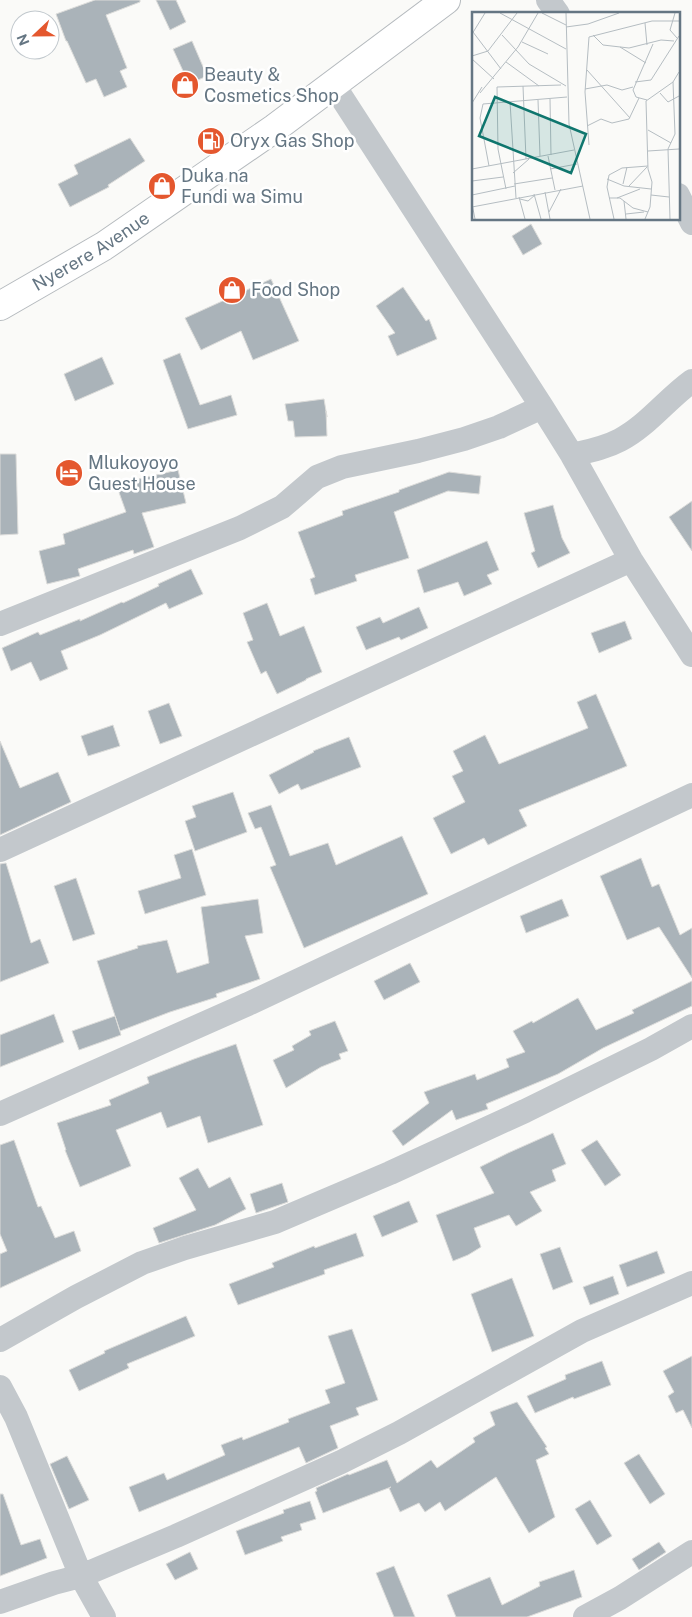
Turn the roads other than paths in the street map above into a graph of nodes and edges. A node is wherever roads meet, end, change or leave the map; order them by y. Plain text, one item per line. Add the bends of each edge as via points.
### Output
1 (446, 0) edge
2 (548, 0) edge
3 (557, 12) edge
4 (333, 84) junction
5 (680, 199) edge
6 (692, 223) edge
7 (0, 306) edge
8 (692, 381) edge
9 (542, 407) junction
10 (572, 455) junction
11 (631, 560) junction
12 (0, 624) edge
13 (692, 656) edge
14 (692, 795) edge
15 (0, 850) edge
16 (692, 1026) edge
17 (0, 1114) edge
18 (692, 1283) edge
19 (0, 1340) edge
20 (0, 1388) edge
21 (692, 1552) edge
22 (81, 1576) junction
23 (0, 1602) edge
24 (104, 1617) edge
25 (584, 1617) edge

1 - 4 main road, Nyerere Avenue
2 - 3 street
4 - 7 main road, Nyerere Avenue via 104,246
4 - 9 street
5 - 6 street
8 - 10 street via 621,440
9 - 10 street
9 - 12 street via 464,439 342,467 317,477 282,507 240,528
10 - 11 street
11 - 13 street
11 - 15 street
14 - 17 street via 248,1004
16 - 19 street via 525,1111 381,1177 275,1222 142,1263
18 - 22 street via 582,1331 341,1462
20 - 22 street via 16,1417
21 - 25 street
22 - 23 street
22 - 24 street

